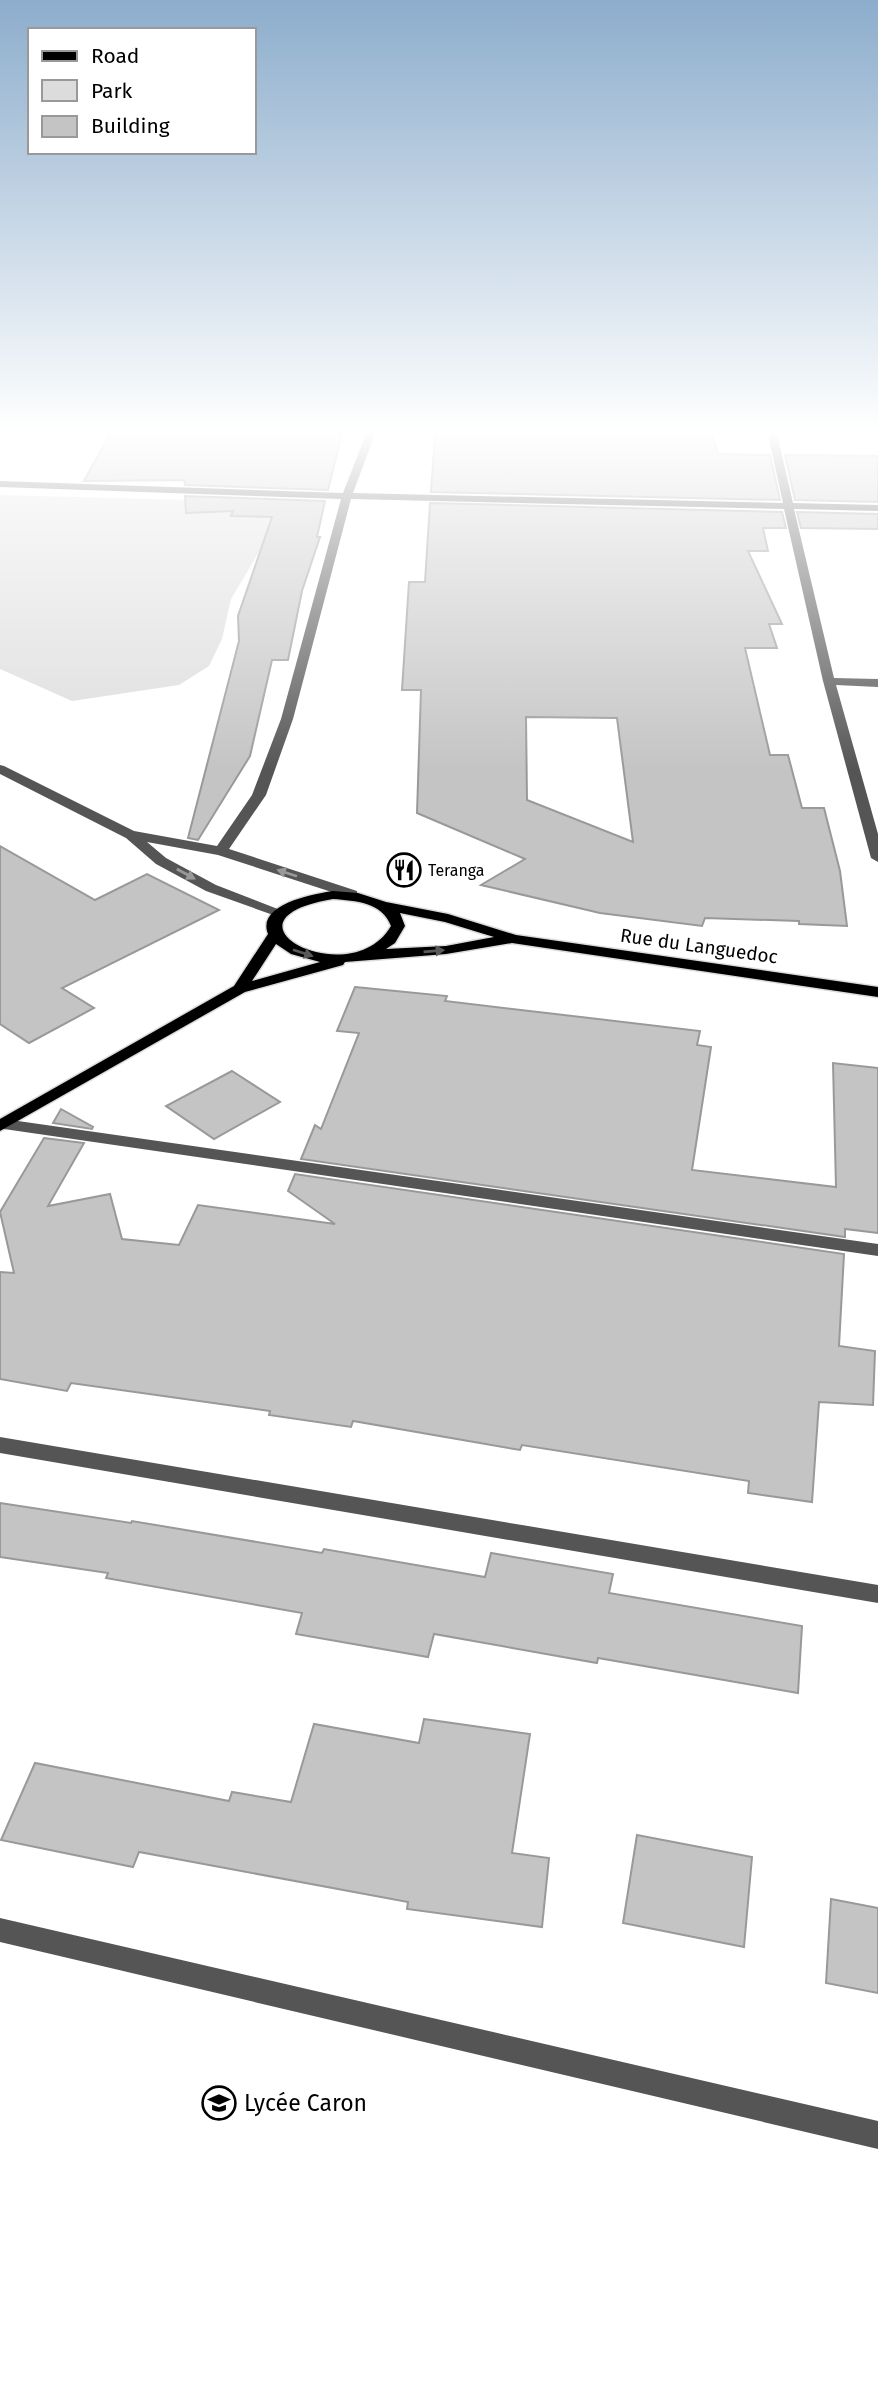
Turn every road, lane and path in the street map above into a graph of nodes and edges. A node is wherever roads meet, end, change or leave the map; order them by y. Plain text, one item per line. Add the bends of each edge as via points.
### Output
1 (333, 546) edge
2 (799, 546) edge
3 (830, 681) junction
4 (878, 683) edge
5 (0, 769) edge
6 (131, 835) junction
7 (221, 851) junction
8 (878, 859) edge
9 (352, 894) junction
10 (387, 906) junction
11 (281, 912) junction
12 (276, 934) junction
13 (514, 939) junction
14 (366, 955) junction
15 (348, 958) junction
16 (240, 989) junction
17 (878, 992) edge
18 (2, 1125) edge
19 (878, 1250) edge
20 (0, 1445) edge
21 (878, 1594) edge
22 (0, 1930) edge
23 (878, 2135) edge

1 - 7 street via 286,719 259,795
2 - 3 street
3 - 4 street
3 - 8 street
5 - 6 street
6 - 7 street
6 -> 11 street via 161,861 211,888
9 -> 7 street
9 - 10 main road
9 - 11 main road via 311,897
10 - 13 main road via 448,918
10 - 14 main road via 398,926 388,943
11 - 12 main road
12 -> 15 main road via 293,951 328,959
12 - 16 main road
14 -> 13 main road via 440,951
13 - 17 main road, Rue du Languedoc
14 - 15 main road
15 - 16 main road
16 - 18 main road
18 - 19 street
20 - 21 street
22 - 23 street

